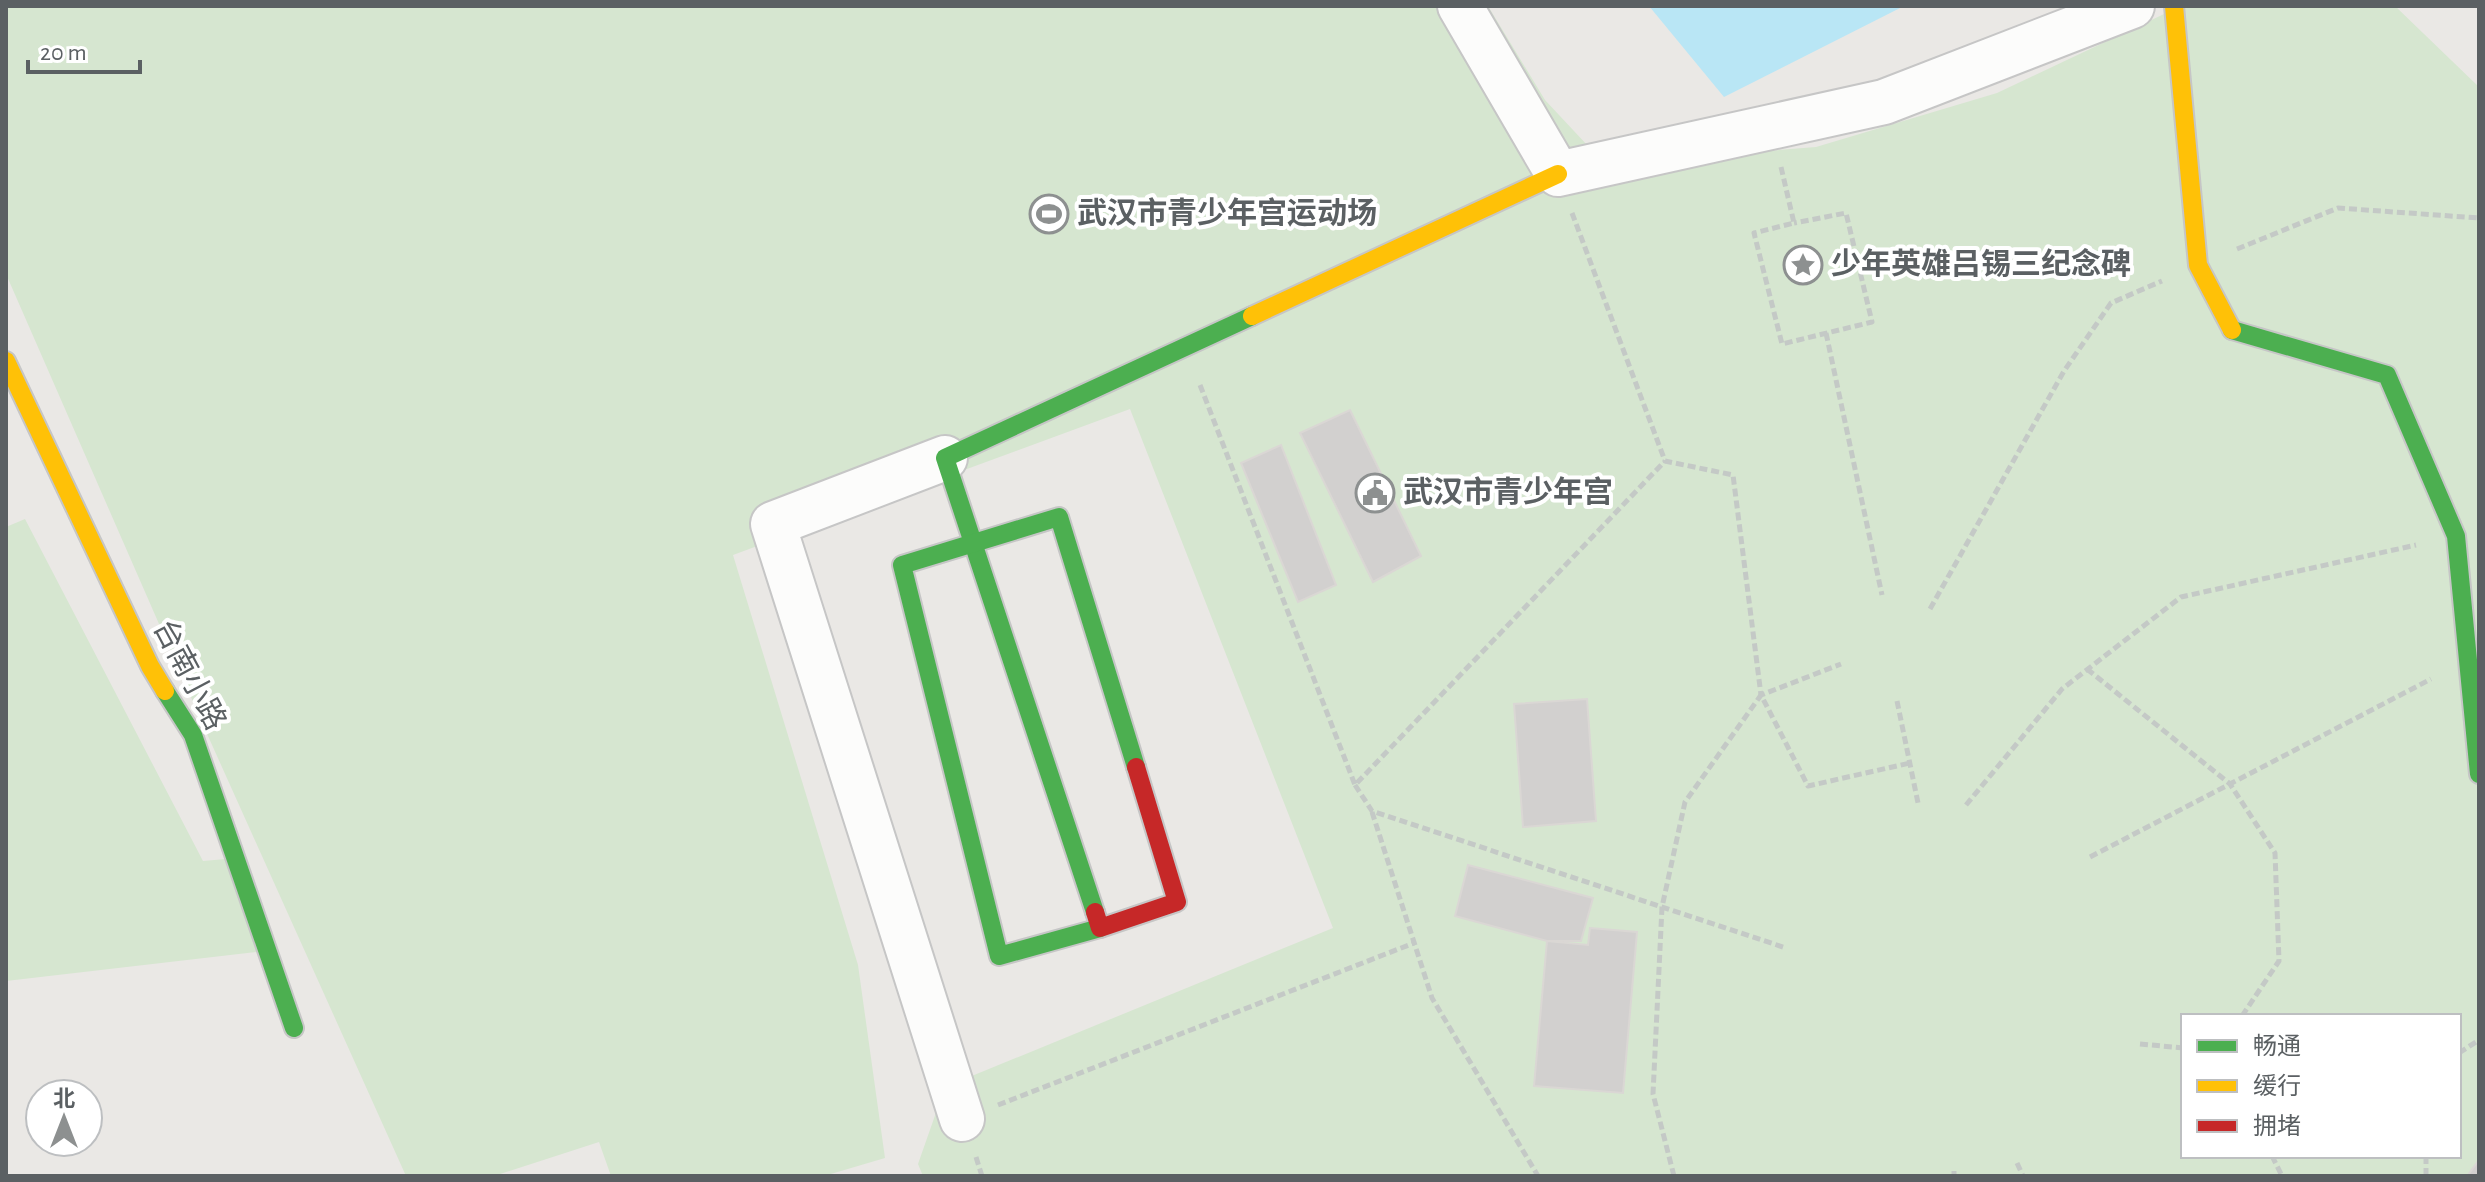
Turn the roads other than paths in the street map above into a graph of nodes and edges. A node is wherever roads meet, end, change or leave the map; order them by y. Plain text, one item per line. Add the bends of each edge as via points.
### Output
1 (1460, 6) edge
2 (2132, 6) edge
3 (2174, 6) edge
4 (1558, 174) junction
5 (6, 361) edge
6 (945, 458) junction
7 (974, 545) junction
8 (2479, 774) edge
9 (1100, 928) junction
10 (294, 1028) dead end
11 (962, 1119) road end

1 - 4 street
2 - 4 street via 1884,102
3 - 8 street via 2198,265 2232,330 2387,375 2456,536
4 - 6 street
5 - 10 street, 台南小路 via 150,666 193,735
6 - 7 street
6 - 11 street via 773,524
7 - 9 street
7 - 9 street via 1059,517 1177,902
7 - 9 street via 902,565 999,956

